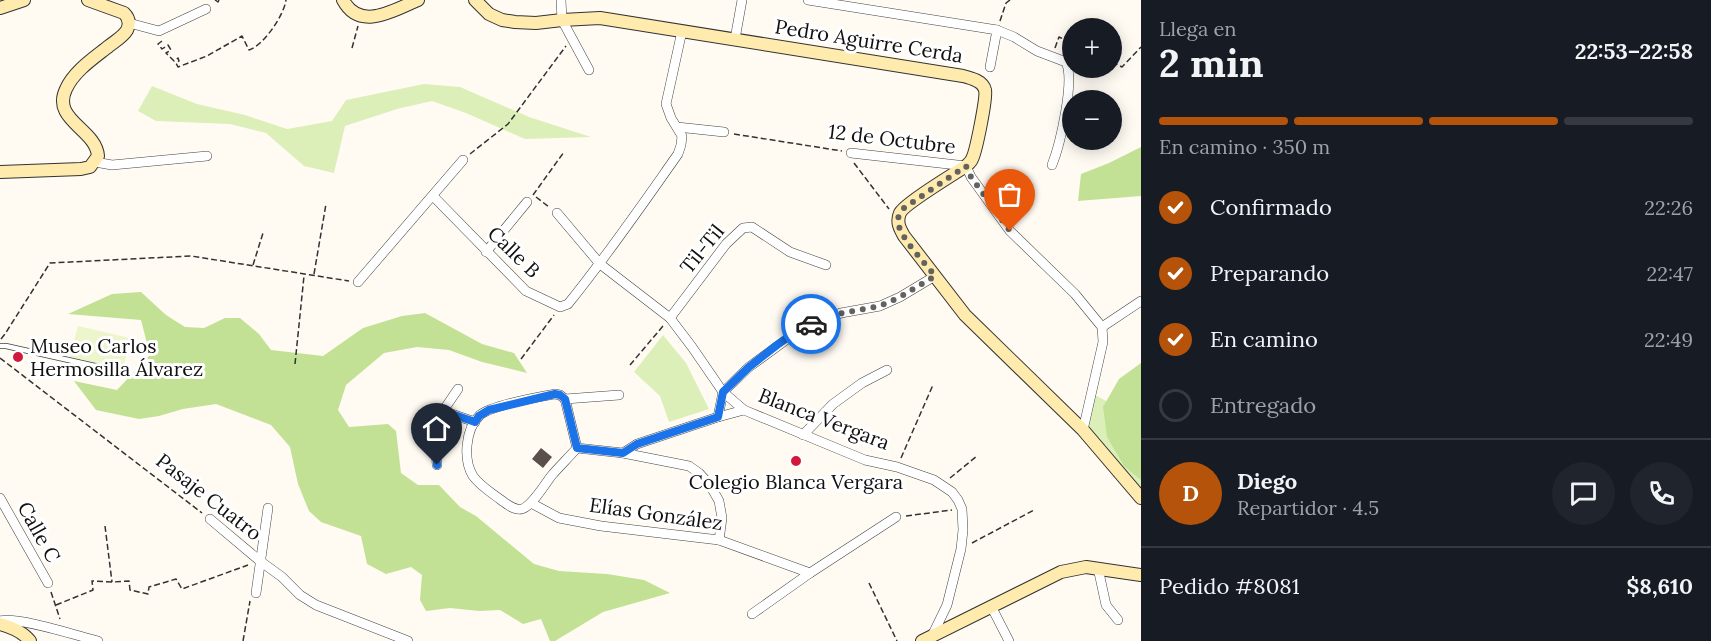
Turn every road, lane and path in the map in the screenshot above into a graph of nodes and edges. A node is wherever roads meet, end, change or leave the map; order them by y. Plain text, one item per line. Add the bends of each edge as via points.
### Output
1 (24, 0) edge
2 (88, 0) edge
3 (286, 0) edge
4 (343, 0) edge
5 (418, 0) edge
6 (475, 0) edge
7 (561, 0) edge
8 (742, 0) edge
9 (808, 0) edge
10 (1010, 0) edge
11 (0, 8) edge
12 (206, 9) dead end
13 (562, 20) junction
14 (129, 23) junction
15 (997, 30) junction
16 (682, 31) junction
17 (159, 36) dead end
18 (1062, 38) edge
19 (572, 39) junction
20 (735, 39) junction
21 (1141, 46) edge
22 (1052, 57) junction
23 (990, 67) dead end
24 (1122, 67) edge
25 (589, 70) dead end
26 (677, 127) junction
27 (724, 132) joint
28 (564, 152) dead end
29 (851, 153) junction
30 (207, 156) dead end
31 (463, 160) joint
32 (95, 162) junction
33 (1052, 165) dead end
34 (966, 166) junction
35 (0, 172) edge
36 (433, 196) junction
37 (530, 199) junction
38 (326, 204) dead end
39 (557, 213) joint
40 (898, 220) junction
41 (263, 233) dead end
42 (486, 252) junction
43 (600, 264) junction
44 (826, 265) dead end
45 (253, 266) junction
46 (304, 274) junction
47 (314, 275) junction
48 (935, 276) junction
49 (358, 282) joint
50 (1141, 301) edge
51 (560, 307) junction
52 (670, 318) junction
53 (1102, 327) junction
54 (0, 339) edge
55 (0, 346) edge
56 (0, 358) edge
57 (521, 359) dead end
58 (295, 364) dead end
59 (630, 365) dead end
60 (113, 370) dead end
61 (887, 370) dead end
62 (933, 385) dead end
63 (458, 389) dead end
64 (723, 392) junction
65 (619, 395) dead end
66 (565, 399) junction
67 (744, 410) junction
68 (443, 411) junction
69 (718, 417) junction
70 (475, 422) junction
71 (1083, 430) junction
72 (803, 435) junction
73 (577, 448) junction
74 (623, 453) junction
75 (977, 456) dead end
76 (437, 465) dead end
77 (897, 467) junction
78 (954, 473) dead end
79 (0, 498) edge
80 (1141, 498) edge
81 (531, 503) junction
82 (268, 508) dead end
83 (962, 509) junction
84 (1034, 510) dead end
85 (896, 517) joint
86 (210, 519) joint
87 (105, 526) dead end
88 (719, 540) junction
89 (961, 549) junction
90 (260, 561) junction
91 (1098, 568) junction
92 (810, 573) junction
93 (1141, 575) edge
94 (113, 582) junction
95 (48, 583) joint
96 (869, 583) dead end
97 (256, 593) joint
98 (56, 605) junction
99 (992, 608) junction
100 (752, 614) dead end
101 (1118, 620) dead end
102 (0, 623) edge
103 (65, 632) junction
104 (927, 638) edge
105 (30, 641) edge
106 (98, 641) edge
107 (243, 641) edge
108 (408, 641) edge
109 (897, 641) edge
110 (1009, 641) edge

1 - 11 street
2 - 14 street via 124,13
3 - 17 path via 285,9 262,41 249,50 242,36 178,67 178,58 174,61 166,53 171,50 168,45 162,49 158,44 163,40
4 - 5 street via 356,14 369,18
6 - 13 street, Pedro Aguirre Cerda via 502,20
7 - 13 street
8 - 20 street
9 - 15 street
10 - 15 path
12 - 14 street via 159,31
13 - 16 street, Pedro Aguirre Cerda via 600,18
13 - 19 street
14 - 32 street via 120,38 71,80 63,96 71,120 96,144
15 - 22 street
15 - 23 street
16 - 20 street, Pedro Aguirre Cerda
16 - 26 street via 666,104
18 - 22 path via 1059,37
19 - 25 street
19 - 31 path via 508,124
20 - 34 street, Pedro Aguirre Cerda via 973,78 986,91 975,152
21 - 24 path
22 - 33 street via 1066,62 1069,74 1065,113
26 - 27 street
26 - 43 street via 682,136 678,154
27 - 29 path, 12 de Octubre
28 - 37 path
29 - 34 street, 12 de Octubre
29 - 40 path via 851,159
30 - 32 street via 112,165
31 - 36 street
32 - 35 street via 81,169
34 - 40 street via 904,208
34 - 53 street, 12 de Octubre via 1010,231 1076,294
36 - 42 street, Calle B
36 - 49 street
37 - 39 path
37 - 42 street
38 - 47 path
39 - 43 street, Blanca Vergara
40 - 48 street via 904,236
41 - 45 path
42 - 51 street, Calle B via 526,291
43 - 51 street via 568,304
43 - 52 street, Blanca Vergara
44 - 52 street, Til-Til via 790,252 752,227 743,228 726,244
45 - 46 path
45 - 54 path via 191,256 50,263
46 - 47 path
46 - 58 path
47 - 49 path
48 - 64 street via 880,306 842,313 801,328
48 - 71 street via 966,315
50 - 53 street
51 - 57 path
52 - 59 path
52 - 64 street, Blanca Vergara
53 - 71 street via 1103,342
55 - 60 lane
56 - 86 path, Pasaje Cuatro
61 - 72 street via 833,404
62 - 77 path
63 - 68 street
64 - 67 street, Blanca Vergara
64 - 69 street
65 - 66 street
66 - 70 street via 555,394 528,400 489,410
66 - 73 street
67 - 69 street
67 - 72 street, Blanca Vergara
68 - 70 street
68 - 76 street via 435,438
69 - 74 street via 637,444
70 - 81 street via 467,447 473,475 511,507 524,509
71 - 80 street
72 - 77 street, Blanca Vergara via 865,460
73 - 74 street
73 - 81 street
74 - 88 street via 689,466 699,473 719,501
75 - 78 path
77 - 83 street, Blanca Vergara via 943,485
79 - 95 street, Calle C
81 - 88 street, Elías González via 559,518
82 - 90 street
83 - 85 path
83 - 89 street
84 - 89 path
85 - 92 street
86 - 90 street, Pasaje Cuatro
87 - 94 path
88 - 92 street, Elías González
89 - 104 street via 947,605
90 - 94 path via 182,589 176,579 149,587 148,594 130,590 129,581
90 - 97 street
90 - 108 street, Pasaje Cuatro via 316,605
91 - 93 street
91 - 99 street via 1061,572
91 - 101 street via 1106,605
92 - 100 street
94 - 98 path via 92,581 93,590
95 - 98 path
96 - 109 path
97 - 107 path via 252,592
98 - 103 path
99 - 104 street
99 - 110 street
102 - 103 street via 6,619
102 - 105 street
103 - 106 street

